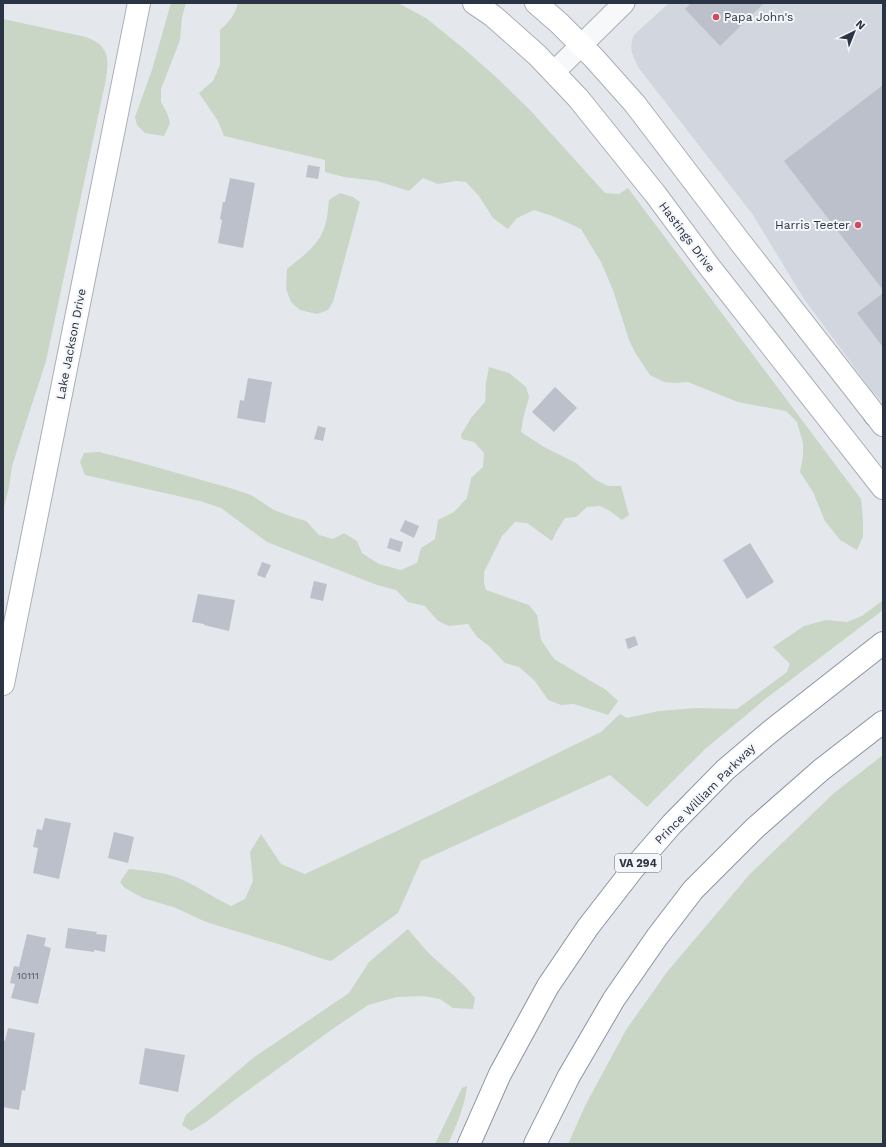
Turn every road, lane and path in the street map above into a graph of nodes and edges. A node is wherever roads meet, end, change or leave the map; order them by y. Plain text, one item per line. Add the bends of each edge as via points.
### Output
1 (139, 3) edge
2 (474, 3) edge
3 (536, 3) edge
4 (624, 3) edge
5 (581, 45) junction
6 (554, 72) junction
7 (880, 420) edge
8 (883, 488) edge
9 (883, 643) edge
10 (3, 684) edge
11 (883, 722) edge
12 (469, 1144) edge
13 (535, 1144) edge

1 - 10 main road, Lake Jackson Drive
2 - 6 main road, Hastings Drive via 498,21
3 - 5 main road
4 - 5 street
5 - 6 street
5 - 7 main road via 635,104
6 - 8 main road, Hastings Drive via 651,189
9 - 12 main road, Prince William Parkway / VA 294 via 771,731 726,770 672,824 633,869 588,927 548,986 500,1074
11 - 13 main road via 821,770 761,823 693,890 614,999 569,1076

